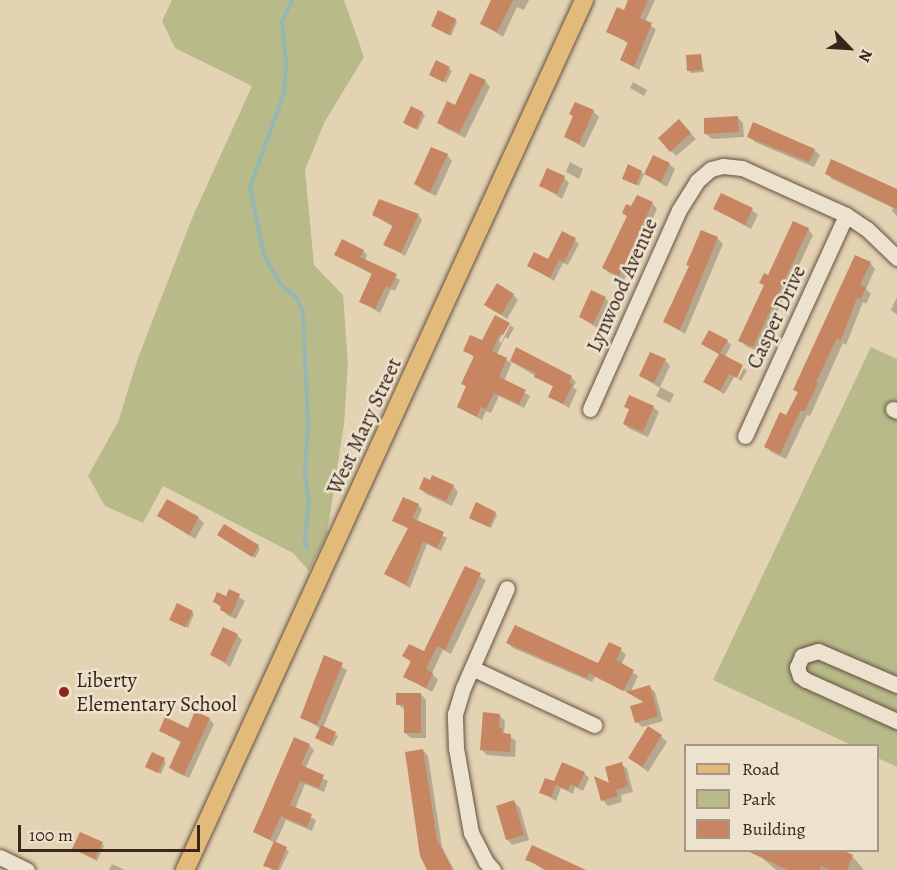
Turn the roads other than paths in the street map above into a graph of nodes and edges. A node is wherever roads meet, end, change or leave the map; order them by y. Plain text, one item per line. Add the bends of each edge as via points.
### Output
1 (584, 0) edge
2 (846, 215) junction
3 (897, 258) edge
4 (590, 409) dead end
5 (745, 436) dead end
6 (507, 588) dead end
7 (472, 668) junction
8 (897, 685) edge
9 (897, 721) edge
10 (594, 724) dead end
11 (0, 857) edge
12 (27, 870) edge
13 (185, 870) edge
14 (493, 870) edge

1 - 13 main road, West Mary Street
2 - 3 street
2 - 4 street, Lynwood Avenue via 742,168 711,169 697,181 664,242
2 - 5 street, Casper Drive
6 - 7 street
7 - 10 street
7 - 14 street via 455,714 456,748 471,833
8 - 9 street via 818,651 802,656 797,667 806,680
11 - 12 street

